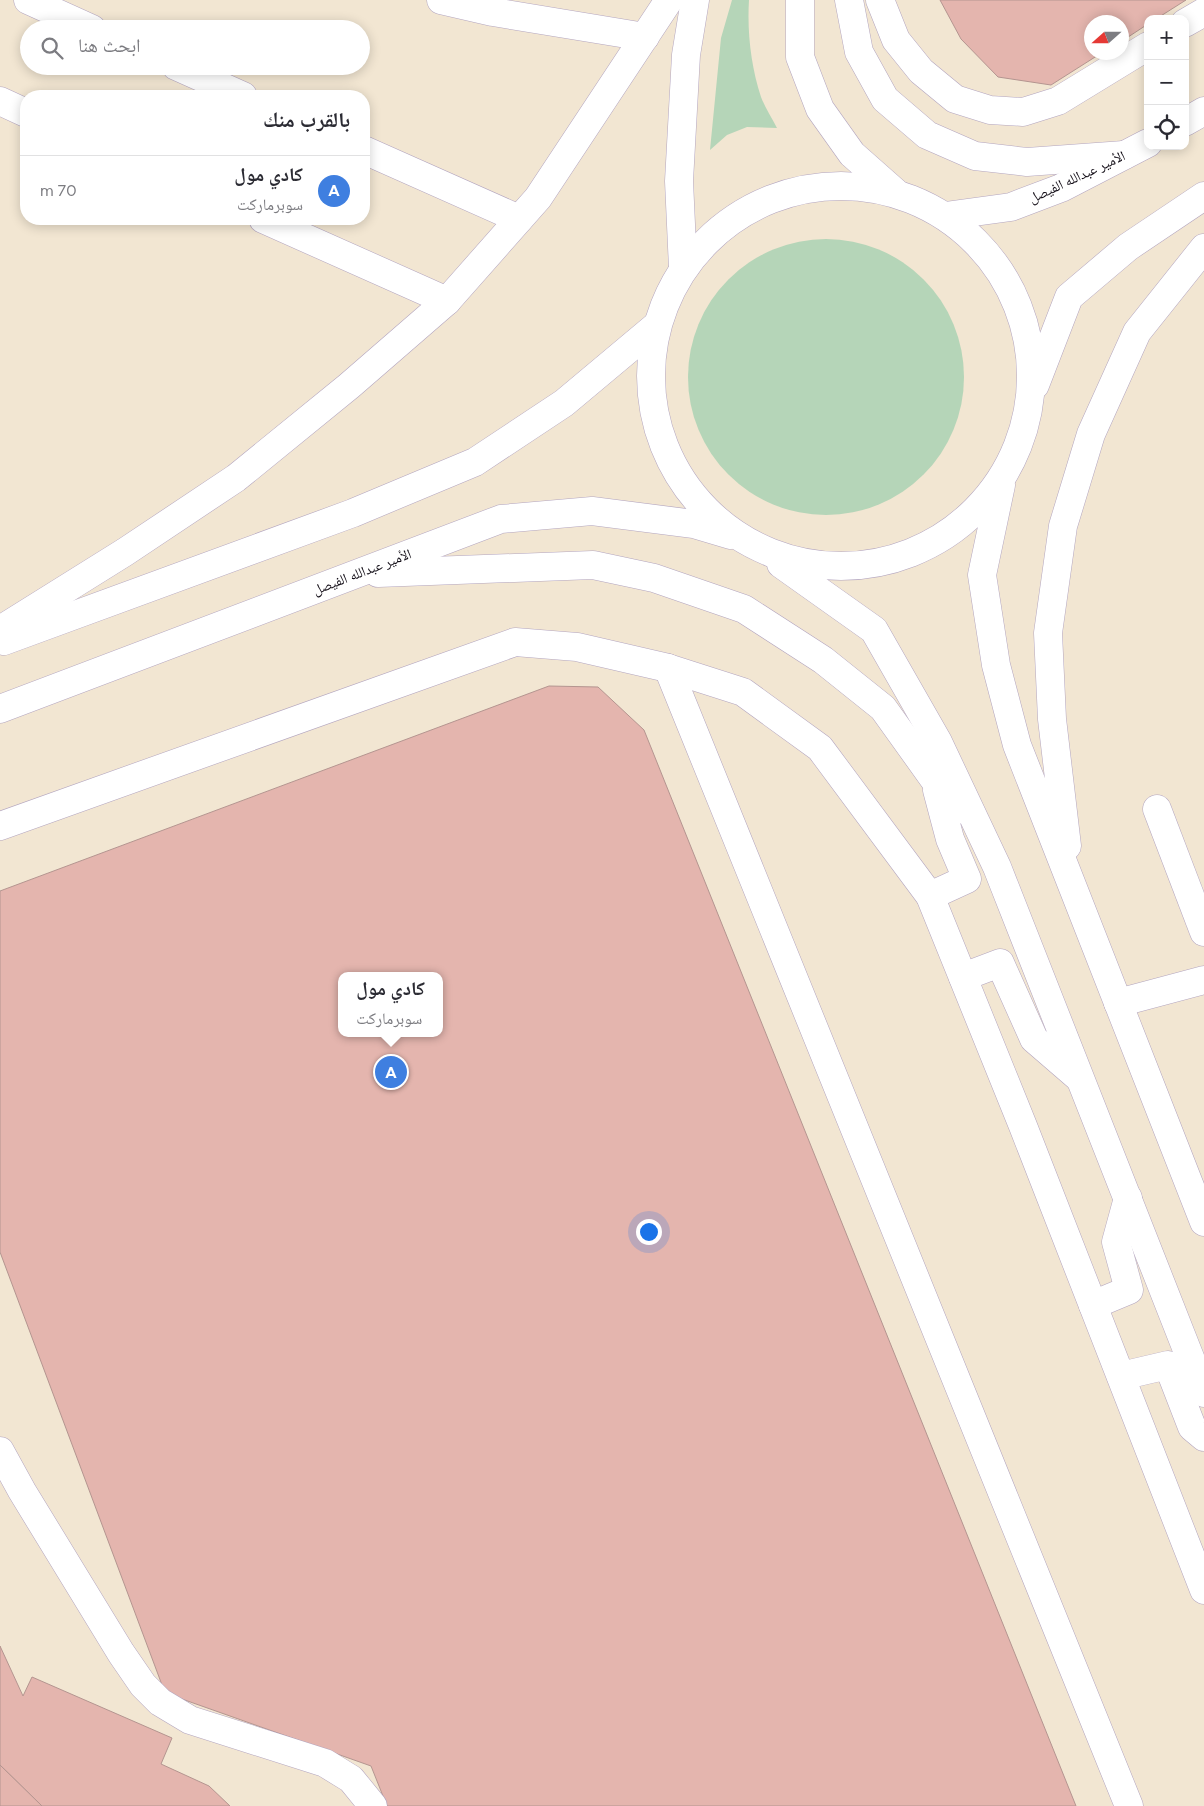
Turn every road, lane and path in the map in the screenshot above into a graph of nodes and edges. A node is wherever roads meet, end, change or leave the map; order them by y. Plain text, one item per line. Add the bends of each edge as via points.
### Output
1 (28, 0) edge
2 (441, 0) edge
3 (669, 0) edge
4 (694, 0) edge
5 (800, 0) edge
6 (849, 0) edge
7 (880, 0) edge
8 (1204, 12) edge
9 (72, 20) edge
10 (1189, 21) edge
11 (645, 37) junction
12 (1144, 48) edge
13 (196, 75) edge
14 (230, 90) edge
15 (0, 101) edge
16 (20, 110) edge
17 (1204, 111) edge
18 (1189, 120) edge
19 (1144, 145) edge
20 (370, 153) edge
21 (1124, 155) junction
22 (895, 192) junction
23 (1204, 196) edge
24 (945, 216) junction
25 (519, 219) junction
26 (276, 225) edge
27 (1204, 248) edge
28 (683, 268) junction
29 (446, 301) junction
30 (656, 326) junction
31 (1031, 393) junction
32 (1002, 482) junction
33 (737, 537) junction
34 (763, 551) junction
35 (356, 574) junction
36 (0, 630) edge
37 (0, 642) edge
38 (668, 668) junction
39 (0, 709) edge
40 (934, 779) junction
41 (1157, 809) dead end
42 (0, 826) edge
43 (997, 867) junction
44 (1072, 887) junction
45 (930, 896) junction
46 (1204, 932) edge
47 (963, 977) junction
48 (1204, 980) edge
49 (1118, 1003) junction
50 (1081, 1080) junction
51 (1128, 1198) junction
52 (1204, 1222) edge
53 (1093, 1305) junction
54 (1121, 1376) junction
55 (1204, 1393) edge
56 (1204, 1437) edge
57 (0, 1451) edge
58 (1204, 1590) edge
59 (373, 1806) edge
60 (1129, 1806) edge

1 - 9 street
2 - 11 street via 493,12
3 - 11 street
4 - 28 street via 686,54 679,181
5 - 22 street via 800,58 820,110 852,154
6 - 21 street via 859,52 885,100 927,135 975,156 1027,162
7 - 12 street via 896,40 921,71 955,99 990,110 1024,112 1058,101
8 - 10 street
11 - 25 street via 538,198
13 - 14 street
15 - 16 street
17 - 18 street
19 - 21 street, الأمير عبدالله الفيصل
20 - 25 street
21 - 24 street, الأمير عبدالله الفيصل via 1061,188 1011,207
22 - 24 street
22 - 28 street via 836,184 777,195 724,224
23 - 31 street via 1128,247 1070,297
24 - 31 street via 984,249 1012,292 1029,342
25 - 29 street
26 - 29 street
27 - 44 street via 1137,332 1091,434 1063,526 1048,633 1052,719
28 - 30 street
29 - 36 street via 236,478
30 - 33 street via 650,386 662,445 692,497
30 - 37 street via 564,403 475,462 352,513
31 - 32 street via 1022,440
32 - 34 street via 966,522 921,551 877,564 815,566
32 - 44 street via 982,575 996,665 1017,744
33 - 34 street
33 - 35 street, الأمير عبدالله الفيصل via 694,524 592,511 501,519
34 - 43 street via 874,630 938,742
35 - 39 street, الأمير عبدالله الفيصل
35 - 40 street via 593,566 654,578 744,609 823,660 883,708
38 - 42 street via 578,647 515,642
38 - 45 street via 743,692 820,748
38 - 60 street
40 - 43 street
40 - 45 street via 950,839 967,879
41 - 46 street
43 - 50 street
44 - 49 street
45 - 47 street
47 - 50 street via 1000,963 1034,1040
47 - 53 street
48 - 49 street
49 - 52 street
50 - 51 street
51 - 53 street via 1116,1242 1129,1290
51 - 55 street
53 - 54 street
54 - 56 street via 1168,1365 1192,1427
54 - 58 street
57 - 59 street via 142,1685 160,1702 190,1720 325,1763 351,1779

